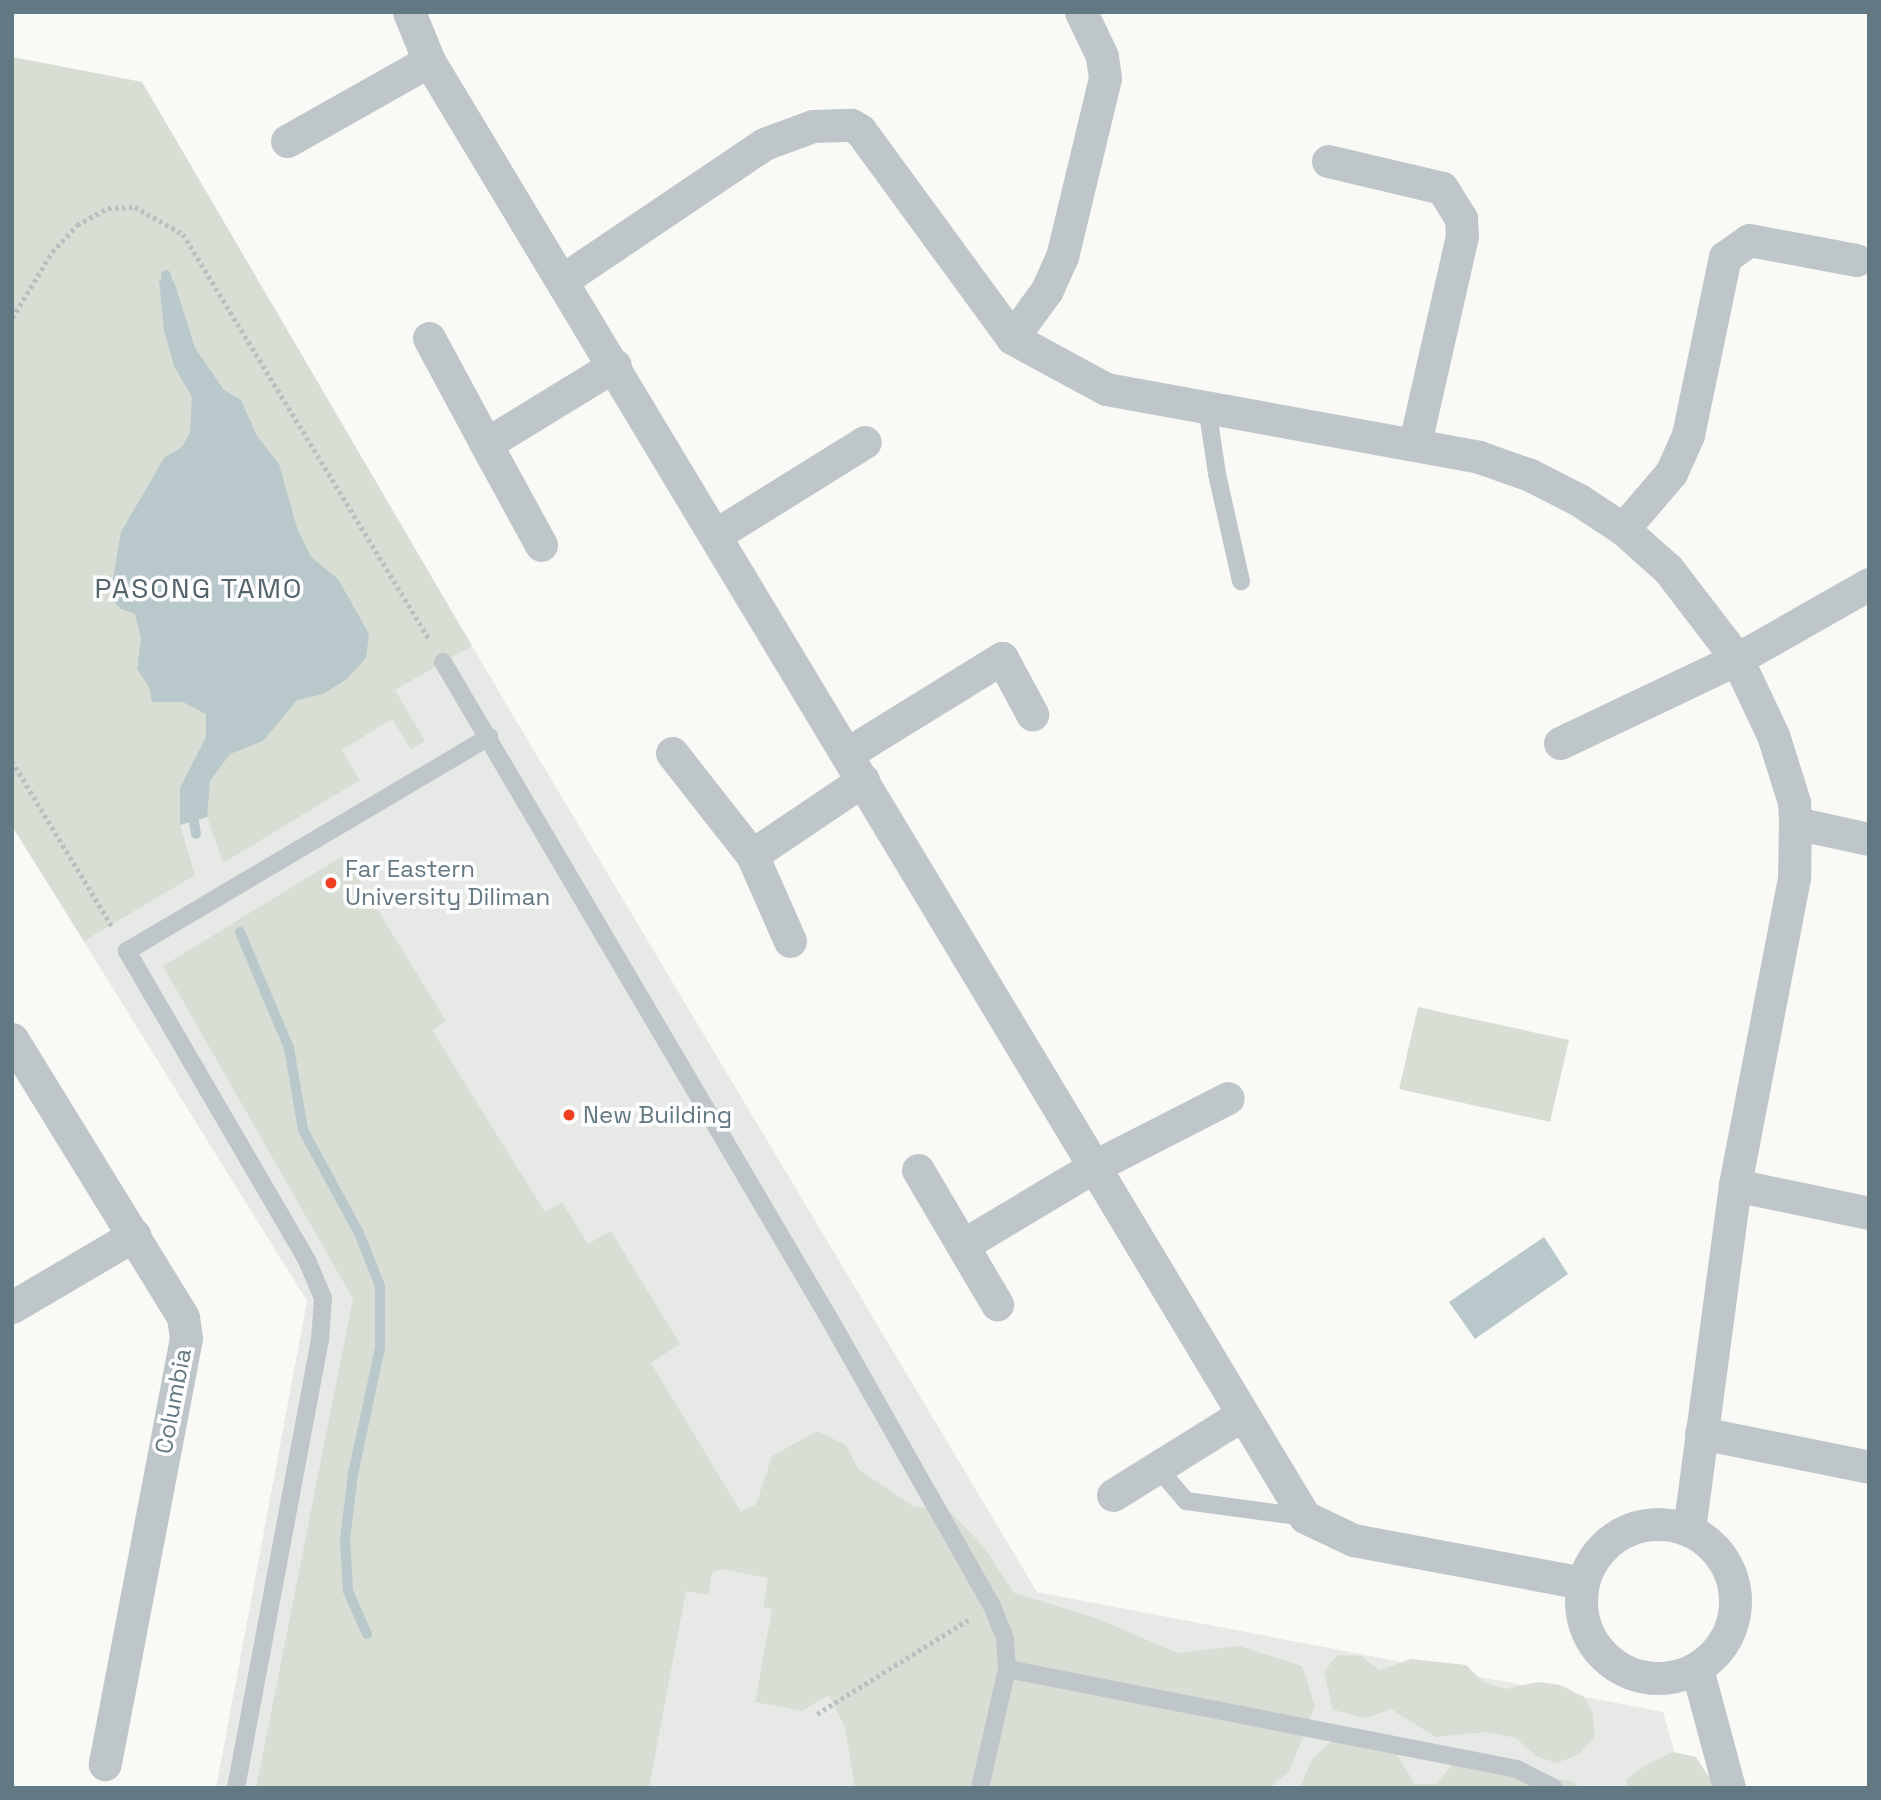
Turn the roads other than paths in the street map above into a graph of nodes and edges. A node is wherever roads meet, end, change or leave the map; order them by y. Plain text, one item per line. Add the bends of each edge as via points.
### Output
1 (409, 12) edge
2 (1081, 12) edge
3 (429, 61) junction
4 (287, 141) dead end
5 (1328, 161) dead end
6 (1856, 260) dead end
7 (564, 279) junction
8 (429, 338) dead end
9 (1012, 338) junction
10 (615, 365) junction
11 (1207, 407) junction
12 (865, 442) dead end
13 (1415, 443) junction
14 (486, 444) junction
15 (1623, 530) junction
16 (717, 534) junction
17 (541, 545) dead end
18 (1241, 581) dead end
19 (1869, 584) edge
20 (1737, 659) junction
21 (443, 662) road end
22 (1032, 714) dead end
23 (489, 737) junction
24 (1560, 744) dead end
25 (672, 753) dead end
26 (855, 766) junction
27 (1795, 823) junction
28 (1869, 839) edge
29 (752, 855) junction
30 (790, 941) dead end
31 (13, 1042) edge
32 (1228, 1098) dead end
33 (1095, 1166) junction
34 (918, 1170) dead end
35 (1735, 1185) junction
36 (1869, 1213) edge
37 (134, 1235) junction
38 (963, 1245) junction
39 (997, 1304) dead end
40 (12, 1307) edge
41 (1243, 1414) junction
42 (1701, 1433) junction
43 (1157, 1466) junction
44 (1869, 1467) edge
45 (1113, 1495) dead end
46 (1305, 1517) junction
47 (1689, 1529) junction
48 (1583, 1583) junction
49 (1007, 1669) junction
50 (1697, 1669) junction
51 (105, 1764) dead end
52 (236, 1788) edge
53 (980, 1788) edge
54 (1554, 1788) edge
55 (1729, 1788) edge

1 - 3 street
2 - 9 street via 1102,56 1105,78 1062,257 1047,290
3 - 4 street
3 - 7 street
5 - 13 street via 1434,184 1454,201 1461,218 1462,236
6 - 15 street via 1749,240 1725,257 1688,435 1671,473
7 - 9 street via 764,144 813,126 841,124 860,130
7 - 10 street
8 - 14 street
9 - 11 street via 1105,389
10 - 14 street
10 - 16 street
11 - 13 street
11 - 18 lane
12 - 16 street
13 - 15 street via 1479,457 1530,475
14 - 17 street
15 - 20 street via 1668,569
16 - 26 street
19 - 20 street
20 - 24 street
20 - 27 street via 1773,735 1794,803
21 - 23 lane
22 - 26 street via 1002,658
23 - 49 lane via 974,1571 1005,1639
23 - 52 lane via 127,951 308,1262 323,1298 320,1340
25 - 29 street
26 - 29 street
26 - 33 street
27 - 28 street
27 - 35 street via 1794,878
29 - 30 street
31 - 37 street, Columbia
32 - 33 street
33 - 38 street
33 - 41 street
34 - 38 street
35 - 36 street
35 - 42 street
37 - 40 street
37 - 51 street, Columbia via 183,1317 186,1338
38 - 39 street
41 - 43 street
41 - 46 street
42 - 44 street
42 - 47 street
43 - 45 street
43 - 46 lane via 1186,1501
46 - 48 street via 1353,1540
47 - 48 street via 1657,1522 1624,1531 1597,1552
47 - 50 street via 1717,1549 1733,1580 1735,1614 1722,1646
48 - 50 street via 1582,1618 1598,1651 1627,1673 1662,1679
49 - 53 lane
49 - 54 lane via 1517,1769
50 - 55 street

